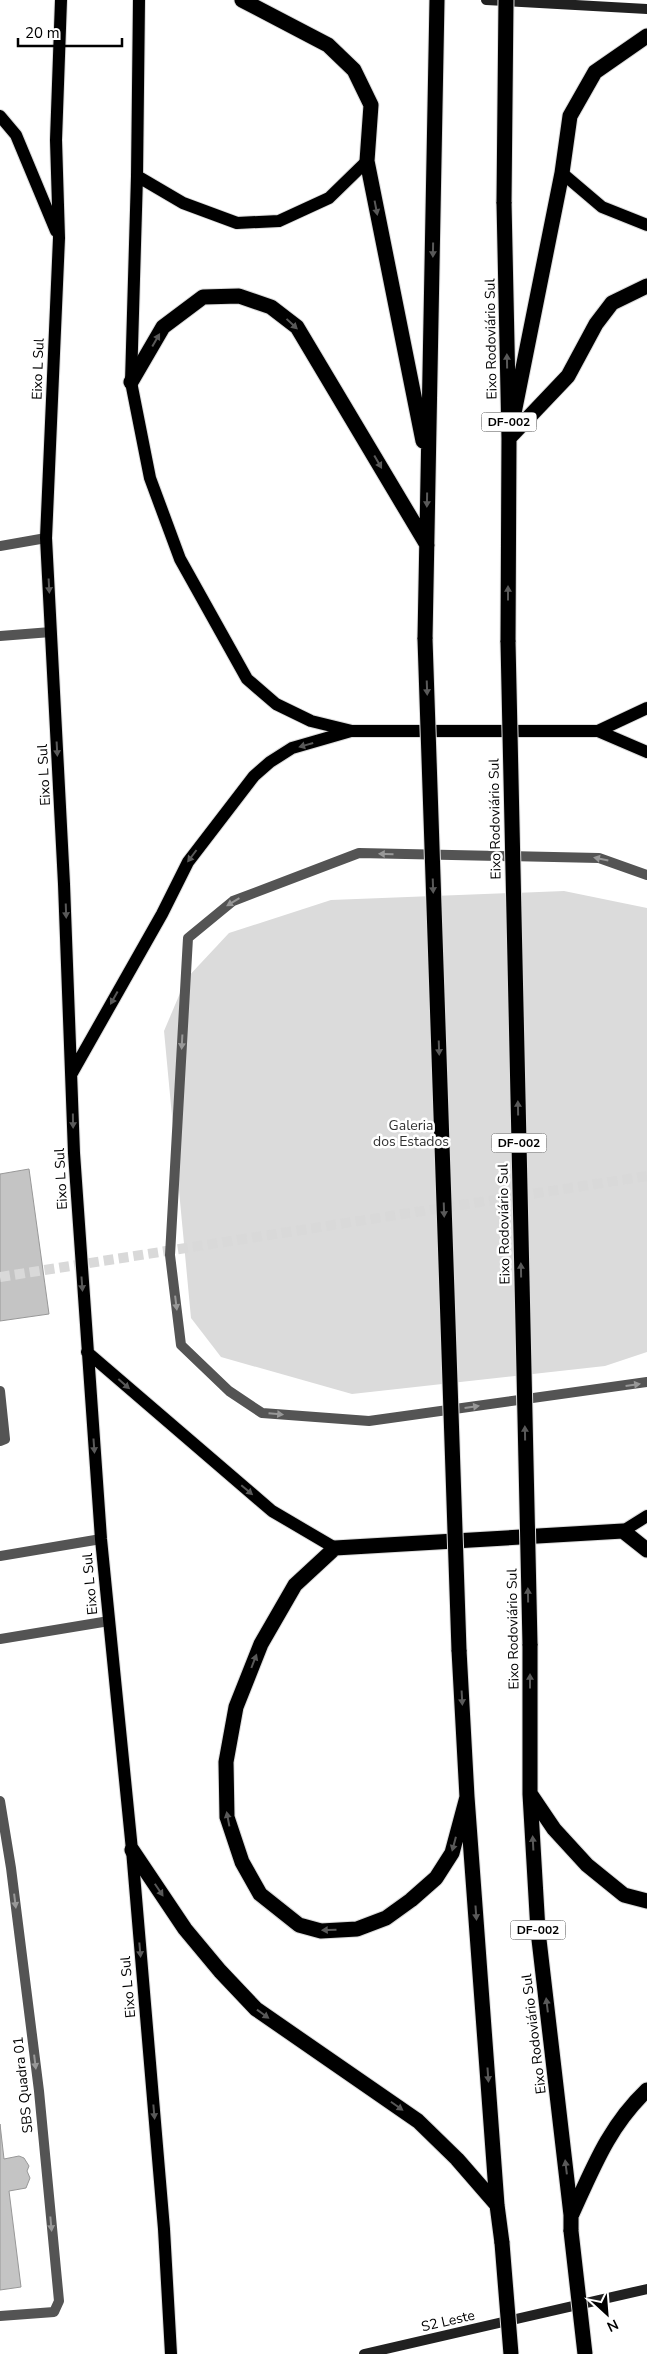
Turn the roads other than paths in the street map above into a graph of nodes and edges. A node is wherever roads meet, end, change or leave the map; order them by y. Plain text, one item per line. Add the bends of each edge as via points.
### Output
1 (61, 0) edge
2 (139, 0) edge
3 (242, 0) edge
4 (437, 0) edge
5 (486, 0) edge
6 (506, 0) edge
7 (647, 9) edge
8 (647, 36) edge
9 (0, 116) edge
10 (367, 160) junction
11 (562, 173) junction
12 (137, 176) junction
13 (647, 225) edge
14 (58, 238) junction
15 (647, 286) edge
16 (132, 382) junction
17 (509, 438) junction
18 (428, 468) junction
19 (46, 538) junction
20 (0, 546) edge
21 (427, 546) junction
22 (51, 632) junction
23 (0, 636) edge
24 (647, 708) edge
25 (352, 731) junction
26 (598, 731) junction
27 (647, 752) edge
28 (647, 875) edge
29 (72, 1073) junction
30 (87, 1352) junction
31 (647, 1382) edge
32 (0, 1390) edge
33 (0, 1440) edge
34 (647, 1516) edge
35 (623, 1531) junction
36 (101, 1539) junction
37 (335, 1548) junction
38 (647, 1550) edge
39 (0, 1556) edge
40 (109, 1621) junction
41 (0, 1639) edge
42 (530, 1794) junction
43 (467, 1797) junction
44 (0, 1801) edge
45 (132, 1850) junction
46 (11, 1868) junction
47 (0, 1869) edge
48 (647, 1901) edge
49 (647, 2090) edge
50 (497, 2205) junction
51 (571, 2215) junction
52 (647, 2289) edge
53 (0, 2316) edge
54 (171, 2354) edge
55 (364, 2354) edge
56 (511, 2354) edge
57 (585, 2354) edge

1 - 14 main road, Eixo L Sul via 56,140
2 - 12 main road
3 - 10 highway via 328,46 354,70 371,105
4 -> 18 highway
5 - 7 main road
17 -> 6 highway, Eixo Rodoviário Sul / DF-002, bridge via 504,202
8 - 11 highway via 595,72 570,116
9 - 14 main road via 16,135
10 - 12 main road via 329,198 279,222 237,223 183,203
10 -> 18 highway
11 - 13 main road via 602,208
11 - 17 highway
12 - 16 main road
14 - 19 main road, Eixo L Sul
15 - 17 highway via 612,303 596,324 568,376
16 -> 21 highway via 163,327 203,297 239,296 271,307 297,327
16 - 25 main road via 150,478 180,559 247,679 276,704 311,722
42 -> 17 highway, Eixo Rodoviário Sul / DF-002, bridge via 530,1644 508,642
18 -> 21 highway
19 - 20 lane
19 -> 22 main road, Eixo L Sul
21 -> 43 highway, bridge via 425,640 459,1650
22 - 23 lane
22 -> 29 main road, Eixo L Sul
24 - 26 main road
25 - 26 main road
25 -> 29 main road via 292,748 254,776 188,862
26 - 27 main road
28 -> 31 lane via 600,858 359,853 233,901 188,938 170,1254 181,1345 229,1391 262,1413 369,1421
29 -> 30 main road, Eixo L Sul
30 -> 36 main road, Eixo L Sul
30 -> 37 main road via 272,1511
32 - 33 lane via 5,1439
34 - 35 main road
35 - 37 highway
35 - 38 highway
36 - 39 lane
36 - 40 main road, Eixo L Sul
43 -> 37 highway via 452,1853 436,1878 386,1918 357,1929 321,1931 299,1926 260,1894 242,1862 227,1817 226,1762 236,1707 261,1644 295,1585
40 - 41 lane
40 - 45 main road, Eixo L Sul
42 - 48 highway via 554,1829 587,1865 624,1895
51 -> 42 highway, Eixo Rodoviário Sul / DF-002 via 538,1931
43 -> 50 highway
44 - 46 lane, SBS Quadra 01
45 -> 50 highway via 185,1929 256,2009 418,2121
45 -> 54 main road, Eixo L Sul via 164,2229
46 - 47 lane
46 -> 53 lane, SBS Quadra 01 via 39,2091 59,2301 54,2312
49 - 51 highway via 617,2123
50 - 56 highway, bridge
51 - 57 highway, Eixo Rodoviário Sul / DF-002, bridge
52 - 55 main road, S2 Leste

